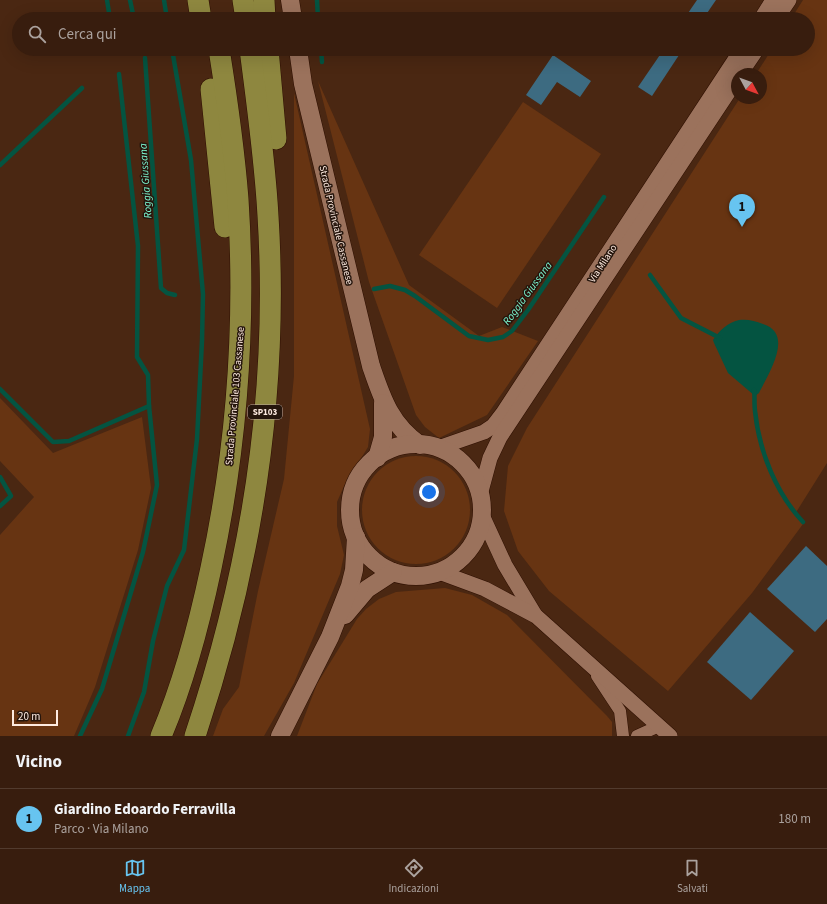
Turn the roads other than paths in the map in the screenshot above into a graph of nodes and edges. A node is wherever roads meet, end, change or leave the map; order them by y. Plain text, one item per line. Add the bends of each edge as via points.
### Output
1 (198, 0) edge
2 (212, 0) edge
3 (243, 0) edge
4 (264, 0) edge
5 (290, 0) edge
6 (773, 0) edge
7 (789, 0) edge
8 (200, 12) edge
9 (214, 12) edge
10 (245, 12) edge
11 (265, 12) edge
12 (292, 12) edge
13 (765, 12) edge
14 (781, 12) edge
15 (206, 56) edge
16 (220, 56) edge
17 (251, 56) edge
18 (269, 56) edge
19 (299, 56) edge
20 (737, 56) edge
21 (752, 56) edge
22 (744, 68) edge
23 (731, 88) edge
24 (239, 359) junction
25 (383, 400) junction
26 (265, 417) junction
27 (420, 445) junction
28 (438, 448) junction
29 (377, 458) junction
30 (480, 494) junction
31 (481, 513) junction
32 (356, 537) junction
33 (393, 572) junction
34 (439, 572) junction
35 (536, 616) junction
36 (330, 637) junction
37 (590, 665) junction
38 (659, 726) junction
39 (283, 732) edge
40 (161, 736) edge
41 (195, 736) edge
42 (622, 736) edge
43 (638, 736) edge
44 (670, 736) edge

1 - 8 highway
2 - 9 highway
3 - 10 highway
4 - 11 highway
5 - 12 main road
6 - 13 street
7 - 14 street
15 - 24 highway via 218,145
16 - 24 highway, Strada Provinciale 103 Cassanese / SP103 via 238,198 241,275
17 - 26 highway, SP103 via 264,154 270,238 270,322
18 - 26 highway via 284,260 280,365
19 - 25 main road, Strada Provinciale Cassanese via 303,84 360,327
20 - 28 street, Via Milano via 503,413 493,426 484,432
21 - 22 street
23 - 30 street, Via Milano via 500,438 490,458
24 - 40 highway, Strada Provinciale 103 Cassanese / SP103 via 231,455 214,557 183,677
25 - 27 main road, Strada Provinciale Cassanese via 402,431
25 - 29 main road, Strada Provinciale Cassanese via 384,430
26 - 41 highway, SP103 via 252,511 238,583 219,660
27 - 28 main road, Strada Provinciale Cassanese
27 - 29 main road, Strada Provinciale Cassanese via 399,447
28 - 30 main road, Strada Provinciale Cassanese via 465,467
29 - 32 main road, Strada Provinciale Cassanese via 361,475 353,494 351,518
30 - 31 main road, Strada Provinciale Cassanese
31 - 34 main road, Strada Provinciale Cassanese via 477,535 468,550 456,563
31 - 35 street via 505,565
32 - 33 main road, Strada Provinciale Cassanese via 369,556
32 - 36 main road via 352,580
33 - 34 main road, Strada Provinciale Cassanese via 416,576
33 - 36 main road via 361,594
34 - 35 street via 485,589
35 - 37 street
36 - 39 main road
37 - 38 street
37 - 42 street via 620,711
38 - 43 street
38 - 44 street

